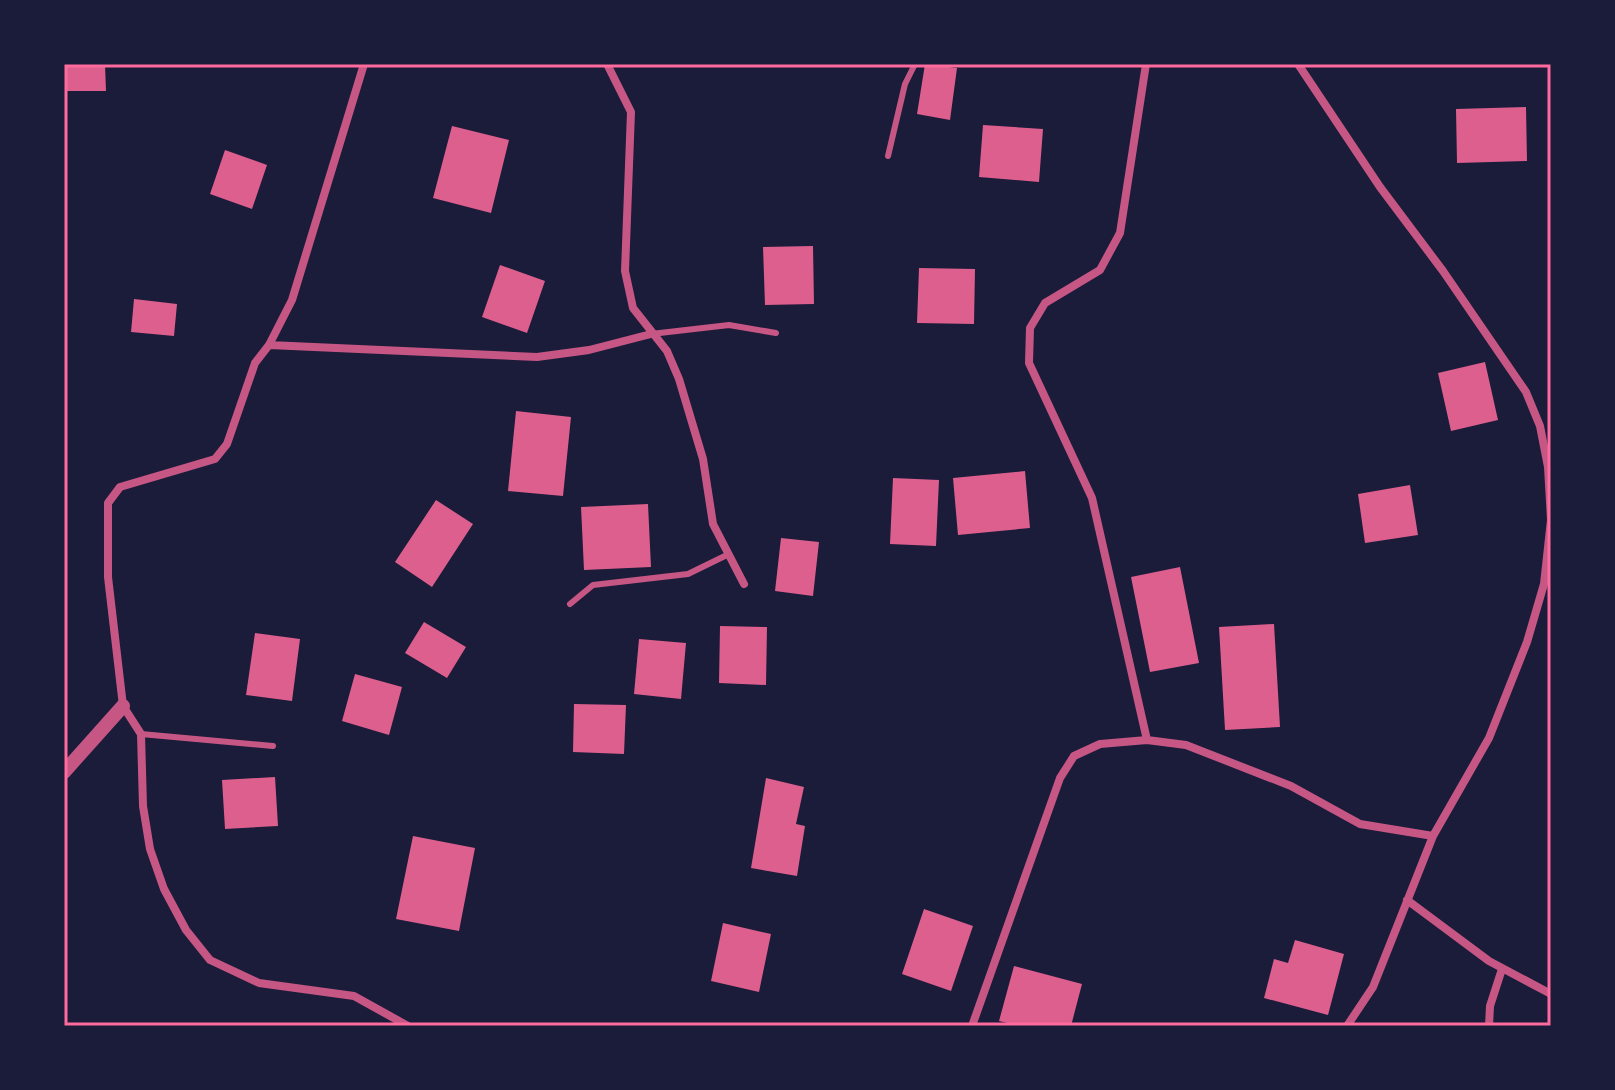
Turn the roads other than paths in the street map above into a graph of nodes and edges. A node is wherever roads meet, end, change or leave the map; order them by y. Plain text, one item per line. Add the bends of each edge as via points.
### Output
1 (364, 64) edge
2 (607, 64) edge
3 (915, 64) edge
4 (1146, 64) edge
5 (1298, 64) edge
6 (888, 156) dead end
7 (776, 333) dead end
8 (651, 334) junction
9 (269, 345) junction
10 (729, 554) junction
11 (744, 584) dead end
12 (570, 604) dead end
13 (123, 706) junction
14 (141, 734) junction
15 (1147, 740) junction
16 (273, 746) dead end
17 (64, 772) edge
18 (1433, 836) junction
19 (1407, 900) junction
20 (1502, 969) junction
21 (1551, 994) edge
22 (408, 1026) edge
23 (972, 1026) edge
24 (1347, 1026) edge
25 (1489, 1026) edge

1 - 9 street via 292,300
2 - 8 street via 631,112 625,271 633,308
3 - 6 lane
4 - 15 street via 1120,233 1100,270 1045,303 1030,328 1029,363 1092,498
5 - 18 street via 1526,392 1548,467 1551,520 1544,584 1527,642 1489,738
7 - 8 lane via 729,325
8 - 9 street via 537,357
8 - 10 street via 667,351 679,379 703,459 713,524
9 - 13 street via 255,363 227,444 215,459 120,487 108,503 108,577
10 - 11 street
10 - 12 lane via 688,574 593,585
13 - 14 street
13 - 17 street
14 - 16 lane
14 - 22 street via 150,849 186,930 210,960 259,983 354,996
15 - 18 street via 1186,745 1291,786 1360,824
15 - 23 street via 1100,744 1074,756 1060,778
18 - 19 street
19 - 20 street
19 - 24 street via 1373,987
20 - 21 street
20 - 25 street

